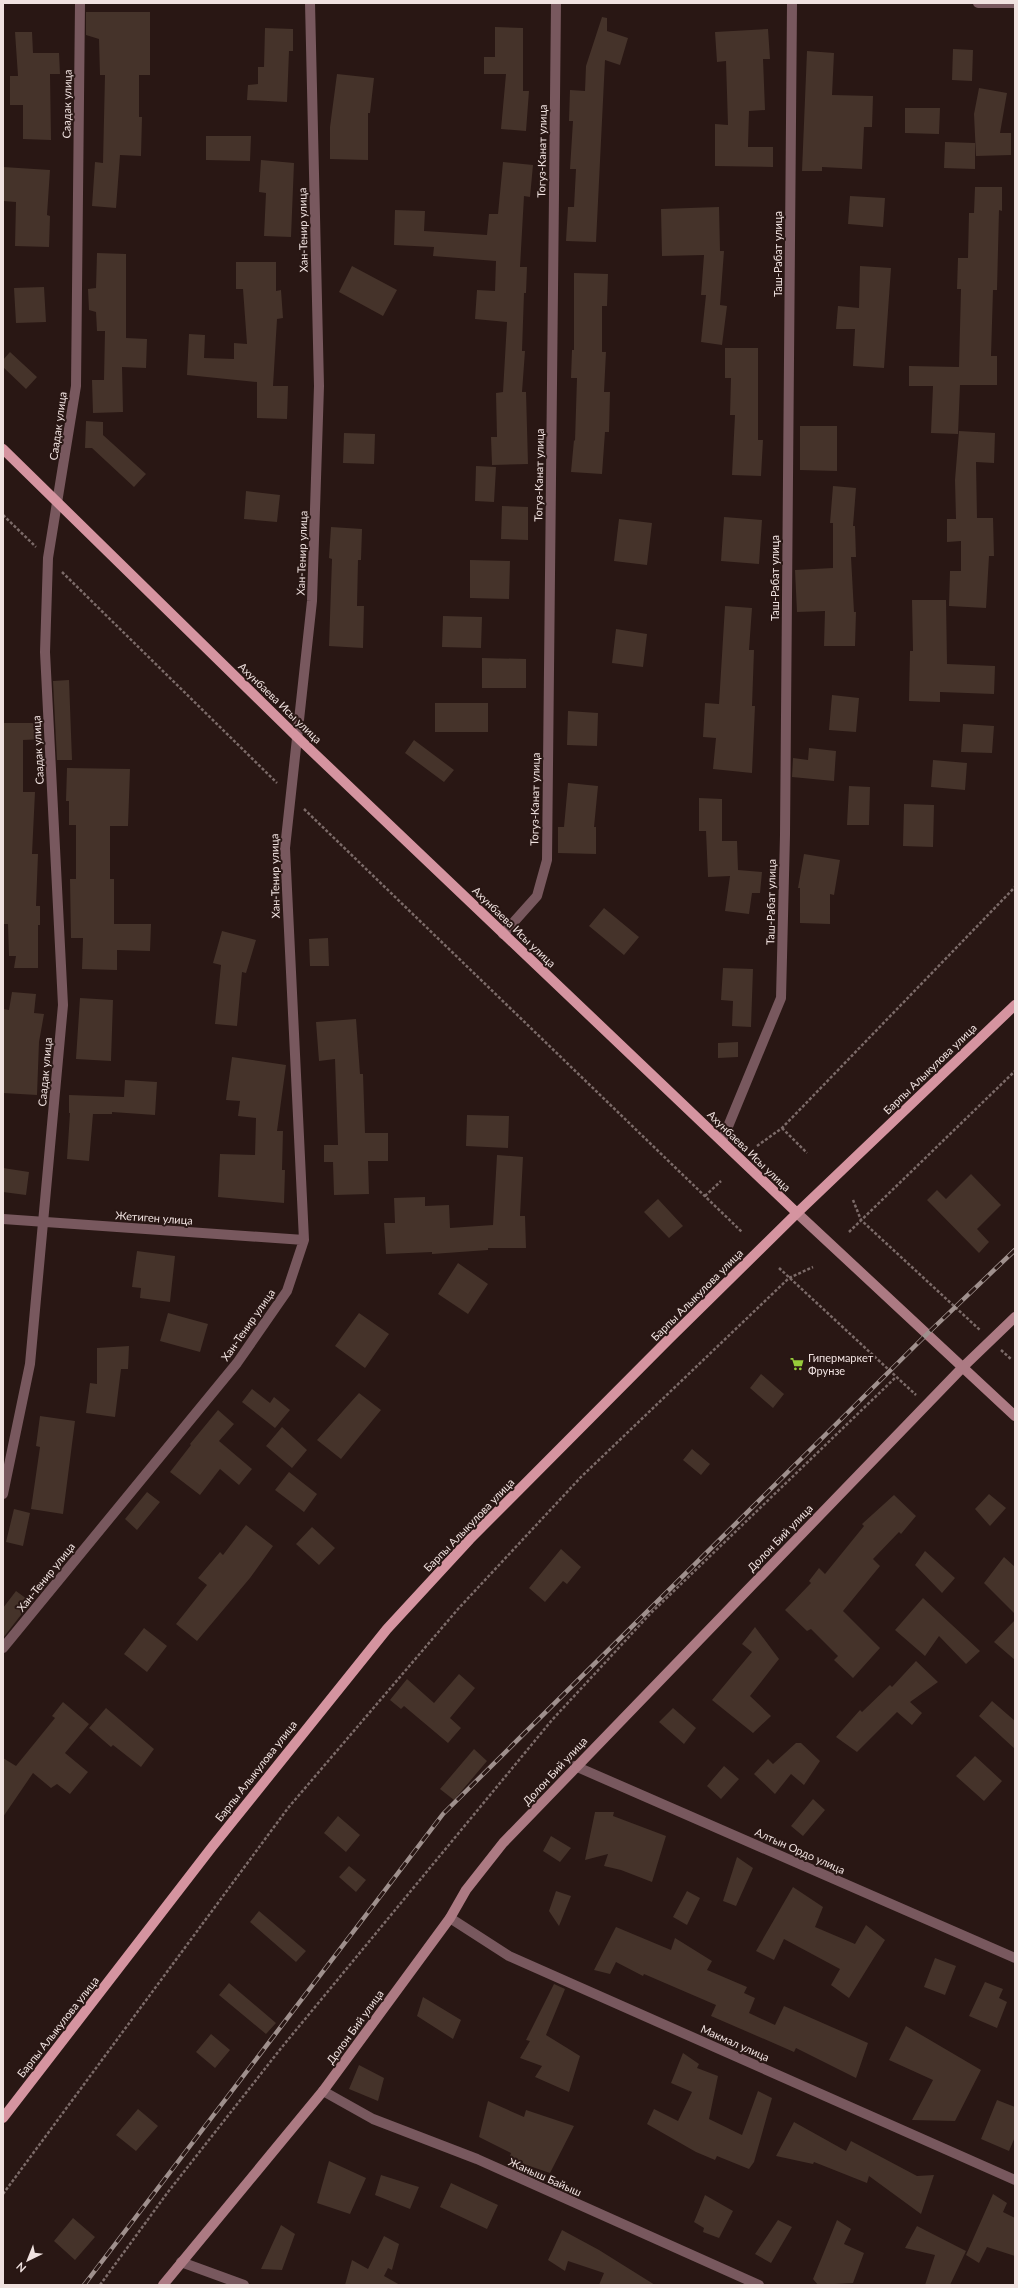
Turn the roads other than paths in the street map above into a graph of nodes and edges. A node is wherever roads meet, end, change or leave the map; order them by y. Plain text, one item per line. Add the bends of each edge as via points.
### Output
1 (80, 3) edge
2 (310, 3) edge
3 (556, 3) edge
4 (792, 3) edge
5 (978, 3) edge
6 (1015, 4) edge
7 (3, 449) edge
8 (58, 502) junction
9 (296, 736) junction
10 (503, 934) junction
11 (1015, 1005) edge
12 (722, 1141) junction
13 (797, 1213) junction
14 (3, 1219) edge
15 (45, 1223) junction
16 (304, 1240) junction
17 (1015, 1317) edge
18 (962, 1368) junction
19 (1015, 1416) edge
20 (3, 1494) edge
21 (3, 1648) edge
22 (575, 1766) junction
23 (450, 1918) junction
24 (1015, 1958) edge
25 (323, 2091) junction
26 (3, 2118) edge
27 (1015, 2180) edge
28 (181, 2262) junction
29 (163, 2285) edge
30 (244, 2285) edge
31 (758, 2285) edge

1 - 8 street, Саадак улица via 76,386
2 - 9 street, Хан-Тенир улица via 319,386 312,601
3 - 10 street, Тогуз-Канат улица via 547,860 537,896
4 - 12 street, Таш-Рабат улица via 785,827 781,998
5 - 6 street
7 - 8 main road, Ахунбаева Исы улица
8 - 9 main road, Ахунбаева Исы улица
8 - 15 street, Саадак улица via 48,558 45,652 63,1005
9 - 10 main road, Ахунбаева Исы улица
9 - 16 street, Хан-Тенир улица via 285,848
10 - 12 main road, Ахунбаева Исы улица
11 - 13 main road, Барпы Алыкулова улица
12 - 13 main road, Ахунбаева Исы улица
13 - 18 street, Ахунбаева Исы улица
13 - 26 main road, Барпы Алыкулова улица via 526,1482 387,1629 212,1847
14 - 15 street, Жетиген улица
15 - 16 street, Жетиген улица
15 - 20 street, Саадак улица via 30,1364
16 - 21 street, Хан-Тенир улица via 287,1291 237,1364
17 - 18 street, Долон Бий улица
18 - 19 street, Ахунбаева Исы улица
18 - 22 street, Долон Бий улица
22 - 23 street, Долон Бий улица via 503,1843 466,1890
22 - 24 street, Алтын Ордо улица
23 - 25 street, Долон Бий улица
23 - 27 street, Макмал улица via 509,1956
25 - 28 street, Долон Бий улица
25 - 31 street, Жаныш Байыш via 373,2119 477,2160
28 - 29 street, Долон Бий улица
28 - 30 street

